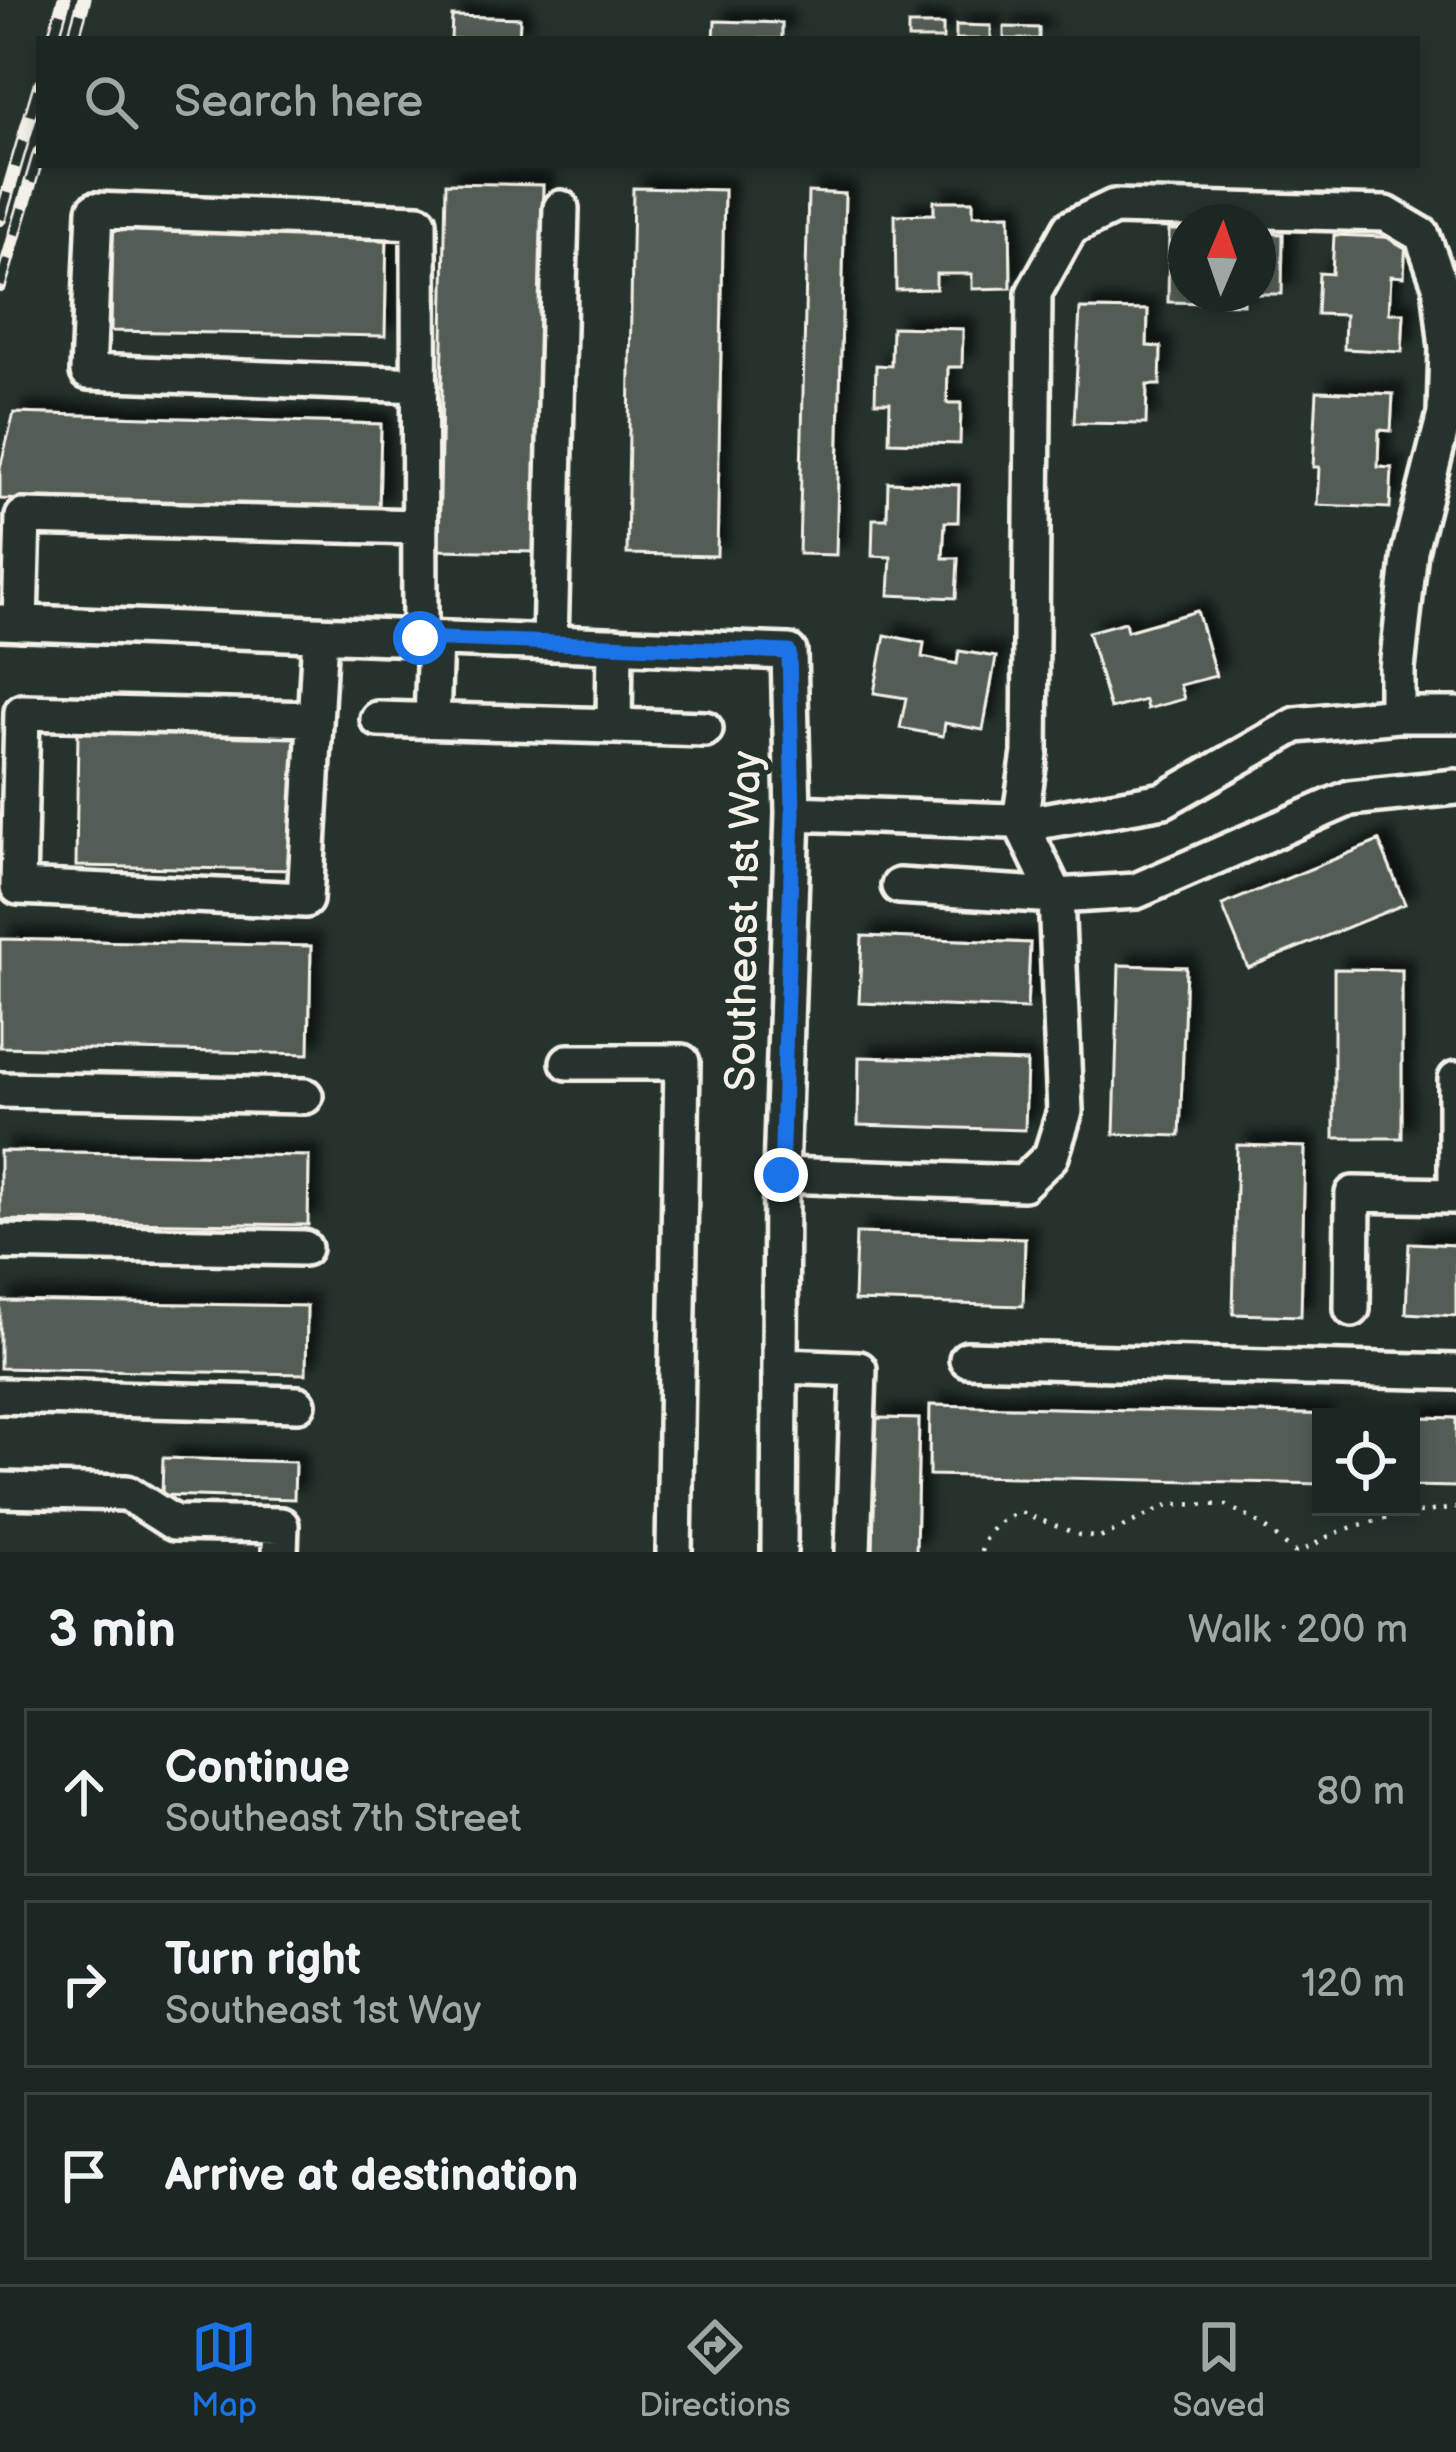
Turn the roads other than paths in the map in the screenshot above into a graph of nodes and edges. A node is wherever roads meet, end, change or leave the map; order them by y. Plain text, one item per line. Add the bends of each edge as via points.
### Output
1 (561, 208) dead end
2 (420, 385) junction
3 (420, 526) junction
4 (10, 623) edge
5 (320, 634) junction
6 (428, 638) junction
7 (550, 643) junction
8 (615, 645) junction
9 (1456, 715) edge
10 (1397, 716) junction
11 (378, 718) dead end
12 (315, 719) junction
13 (432, 719) junction
14 (614, 726) junction
15 (705, 729) dead end
16 (1456, 787) edge
17 (793, 813) junction
18 (1020, 821) junction
19 (899, 886) dead end
20 (9, 889) edge
21 (1056, 896) junction
22 (568, 1062) dead end
23 (1456, 1079) edge
24 (0, 1090) edge
25 (305, 1096) dead end
26 (781, 1175) junction
27 (1455, 1196) edge
28 (0, 1242) edge
29 (304, 1248) dead end
30 (1352, 1309) dead end
31 (968, 1360) dead end
32 (783, 1366) junction
33 (1456, 1372) edge
34 (0, 1396) edge
35 (298, 1404) dead end
36 (0, 1490) edge
37 (183, 1537) edge
38 (280, 1552) edge
39 (674, 1552) edge
40 (779, 1552) edge
41 (854, 1552) edge

1 - 7 street
2 - 2 street via 419,222 95,210 88,372
2 - 3 street
3 - 4 street via 23,517
3 - 6 street
4 - 5 street
5 - 6 street
5 - 12 street
6 - 7 street
6 - 13 street
7 - 8 street
8 - 14 street
8 - 17 street, Southeast 1st Way via 789,652
9 - 10 street
10 - 18 street via 1295,725 1164,800
10 - 18 street via 1409,551 1445,414 1440,285 1422,235 1386,214 1114,207 1070,228 1034,293 1030,752
11 - 13 street
12 - 20 street via 22,712
12 - 20 street via 305,900
13 - 14 street
14 - 15 street
16 - 21 street via 1350,798 1136,891
17 - 18 street
17 - 26 street, Southeast 1st Way
18 - 21 street
19 - 21 street
21 - 26 street via 1065,1111 1052,1156 1023,1184
22 - 39 street via 682,1062
23 - 27 street
24 - 25 street
26 - 32 street, Southeast 1st Way
27 - 30 street via 1353,1194
28 - 29 street
31 - 33 street
32 - 40 street, Southeast 1st Way
32 - 41 street via 859,1369
34 - 35 street
36 - 37 street via 127,1493
37 - 38 street via 280,1525

